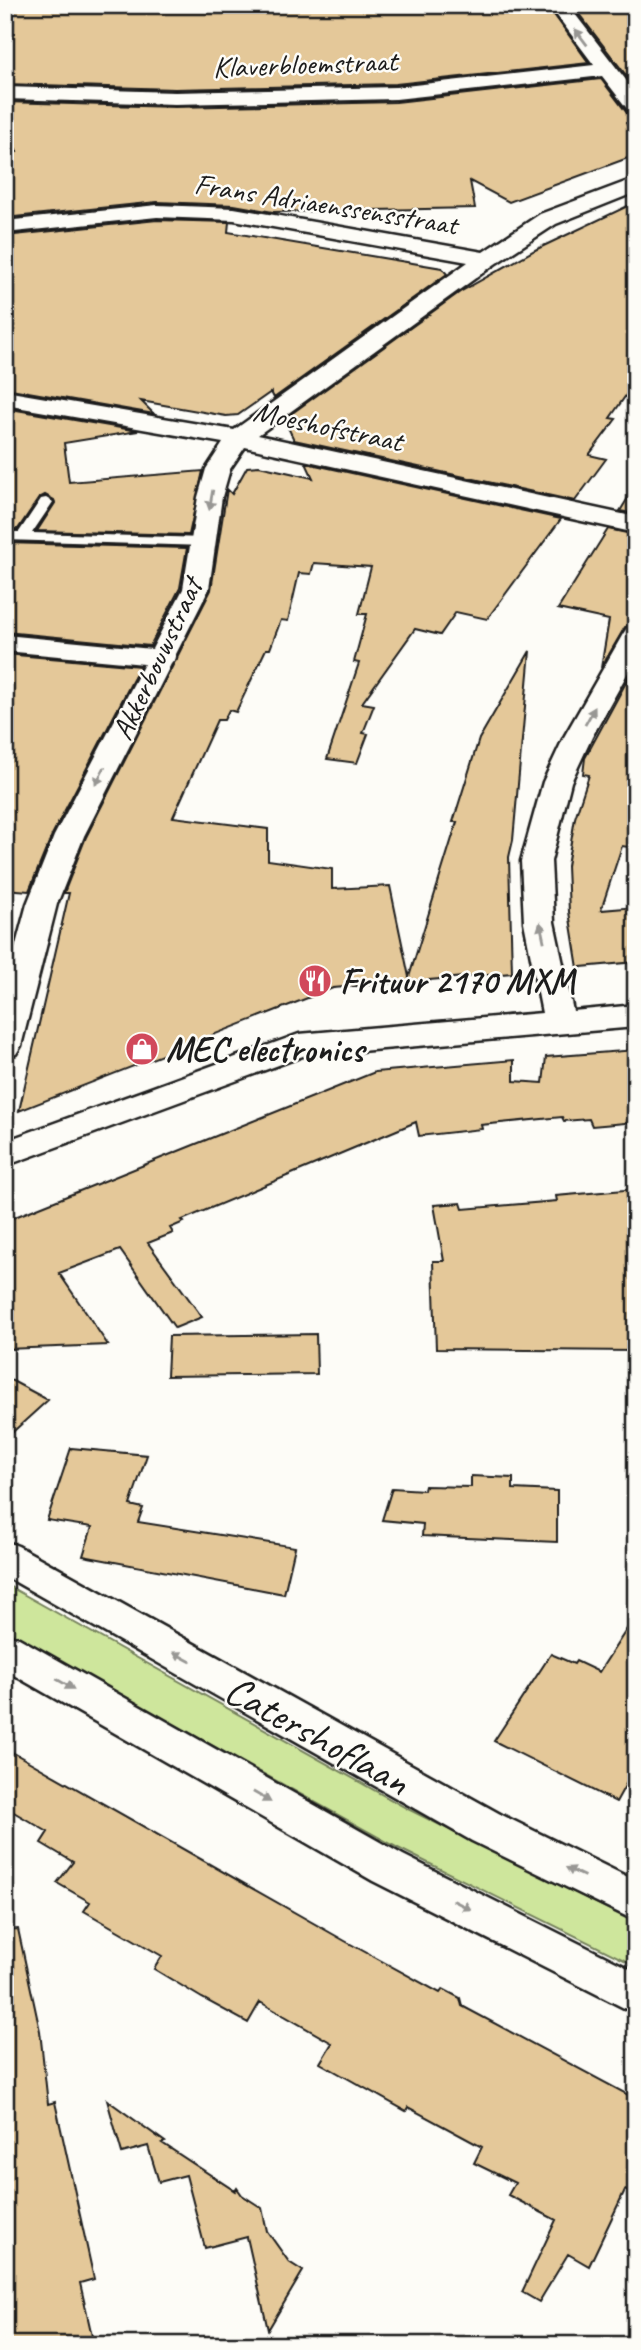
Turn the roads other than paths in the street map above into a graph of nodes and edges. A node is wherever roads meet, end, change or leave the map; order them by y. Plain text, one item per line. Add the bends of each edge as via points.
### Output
1 (558, 5) edge
2 (606, 70) junction
3 (5, 93) edge
4 (636, 107) edge
5 (636, 184) edge
6 (5, 227) edge
7 (429, 236) dead end
8 (508, 246) junction
9 (487, 259) junction
10 (5, 398) edge
11 (237, 438) junction
12 (46, 502) dead end
13 (636, 525) edge
14 (5, 536) edge
15 (23, 537) junction
16 (205, 542) junction
17 (636, 634) edge
18 (5, 643) edge
19 (163, 658) junction
20 (636, 1016) edge
21 (560, 1023) junction
22 (5, 1046) edge
23 (6, 1153) edge
24 (5, 1557) edge
25 (5, 1650) edge
26 (636, 1902) edge
27 (636, 1994) edge

2 -> 1 street
2 - 3 street, Klaverbloemstraat via 396,93 174,98
2 - 4 street
5 - 8 street, Frans Adriaenssensstraat via 548,219
6 - 9 street, Frans Adriaenssensstraat via 157,211 234,214
7 - 8 street, Frans Adriaenssensstraat via 477,235
8 - 9 street, Frans Adriaenssensstraat
9 - 11 street, Akkerbouwstraat
10 - 11 street, Moeshofstraat
11 - 13 street, Moeshofstraat
11 -> 16 street, Akkerbouwstraat via 218,469
12 - 15 lane
14 - 15 lane
15 - 16 lane
16 - 19 street, Akkerbouwstraat via 196,589
21 -> 17 street via 539,922 536,861 557,782
18 - 19 street
19 -> 22 street, Akkerbouwstraat via 69,836 42,904
20 - 21 street
21 - 23 street via 299,1045
26 -> 24 street, Catershoflaan via 487,1828
25 -> 27 street via 388,1868

